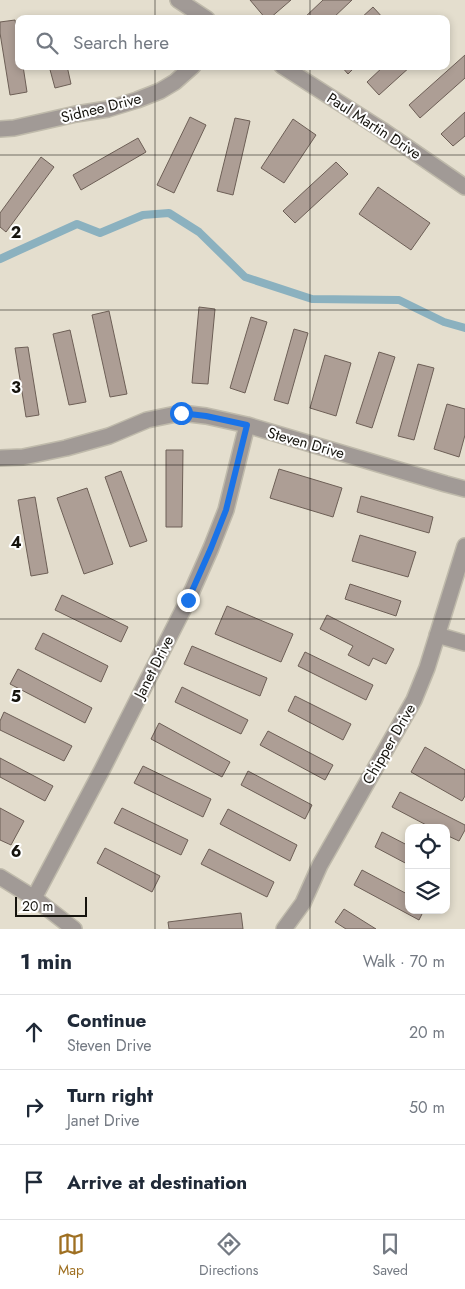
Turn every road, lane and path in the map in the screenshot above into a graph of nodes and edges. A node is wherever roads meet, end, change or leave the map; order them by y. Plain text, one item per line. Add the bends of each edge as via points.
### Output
1 (178, 0) edge
2 (201, 15) edge
3 (188, 70) edge
4 (288, 70) edge
5 (0, 129) edge
6 (465, 187) edge
7 (247, 425) junction
8 (0, 458) edge
9 (465, 489) edge
10 (465, 546) edge
11 (437, 635) junction
12 (465, 643) edge
13 (0, 877) edge
14 (34, 898) junction
15 (74, 929) edge
16 (284, 929) edge

1 - 2 street
3 - 5 street, Sidnee Drive via 160,92 108,109
4 - 6 street, Paul Martin Drive
7 - 8 street, Steven Drive via 181,413 147,420 109,436 66,448
7 - 9 street, Steven Drive
7 - 14 street, Janet Drive via 226,510 200,574
10 - 11 street, Chipper Drive
11 - 12 street
11 - 16 street, Chipper Drive via 414,700 320,865 302,903
13 - 14 street
14 - 15 street

